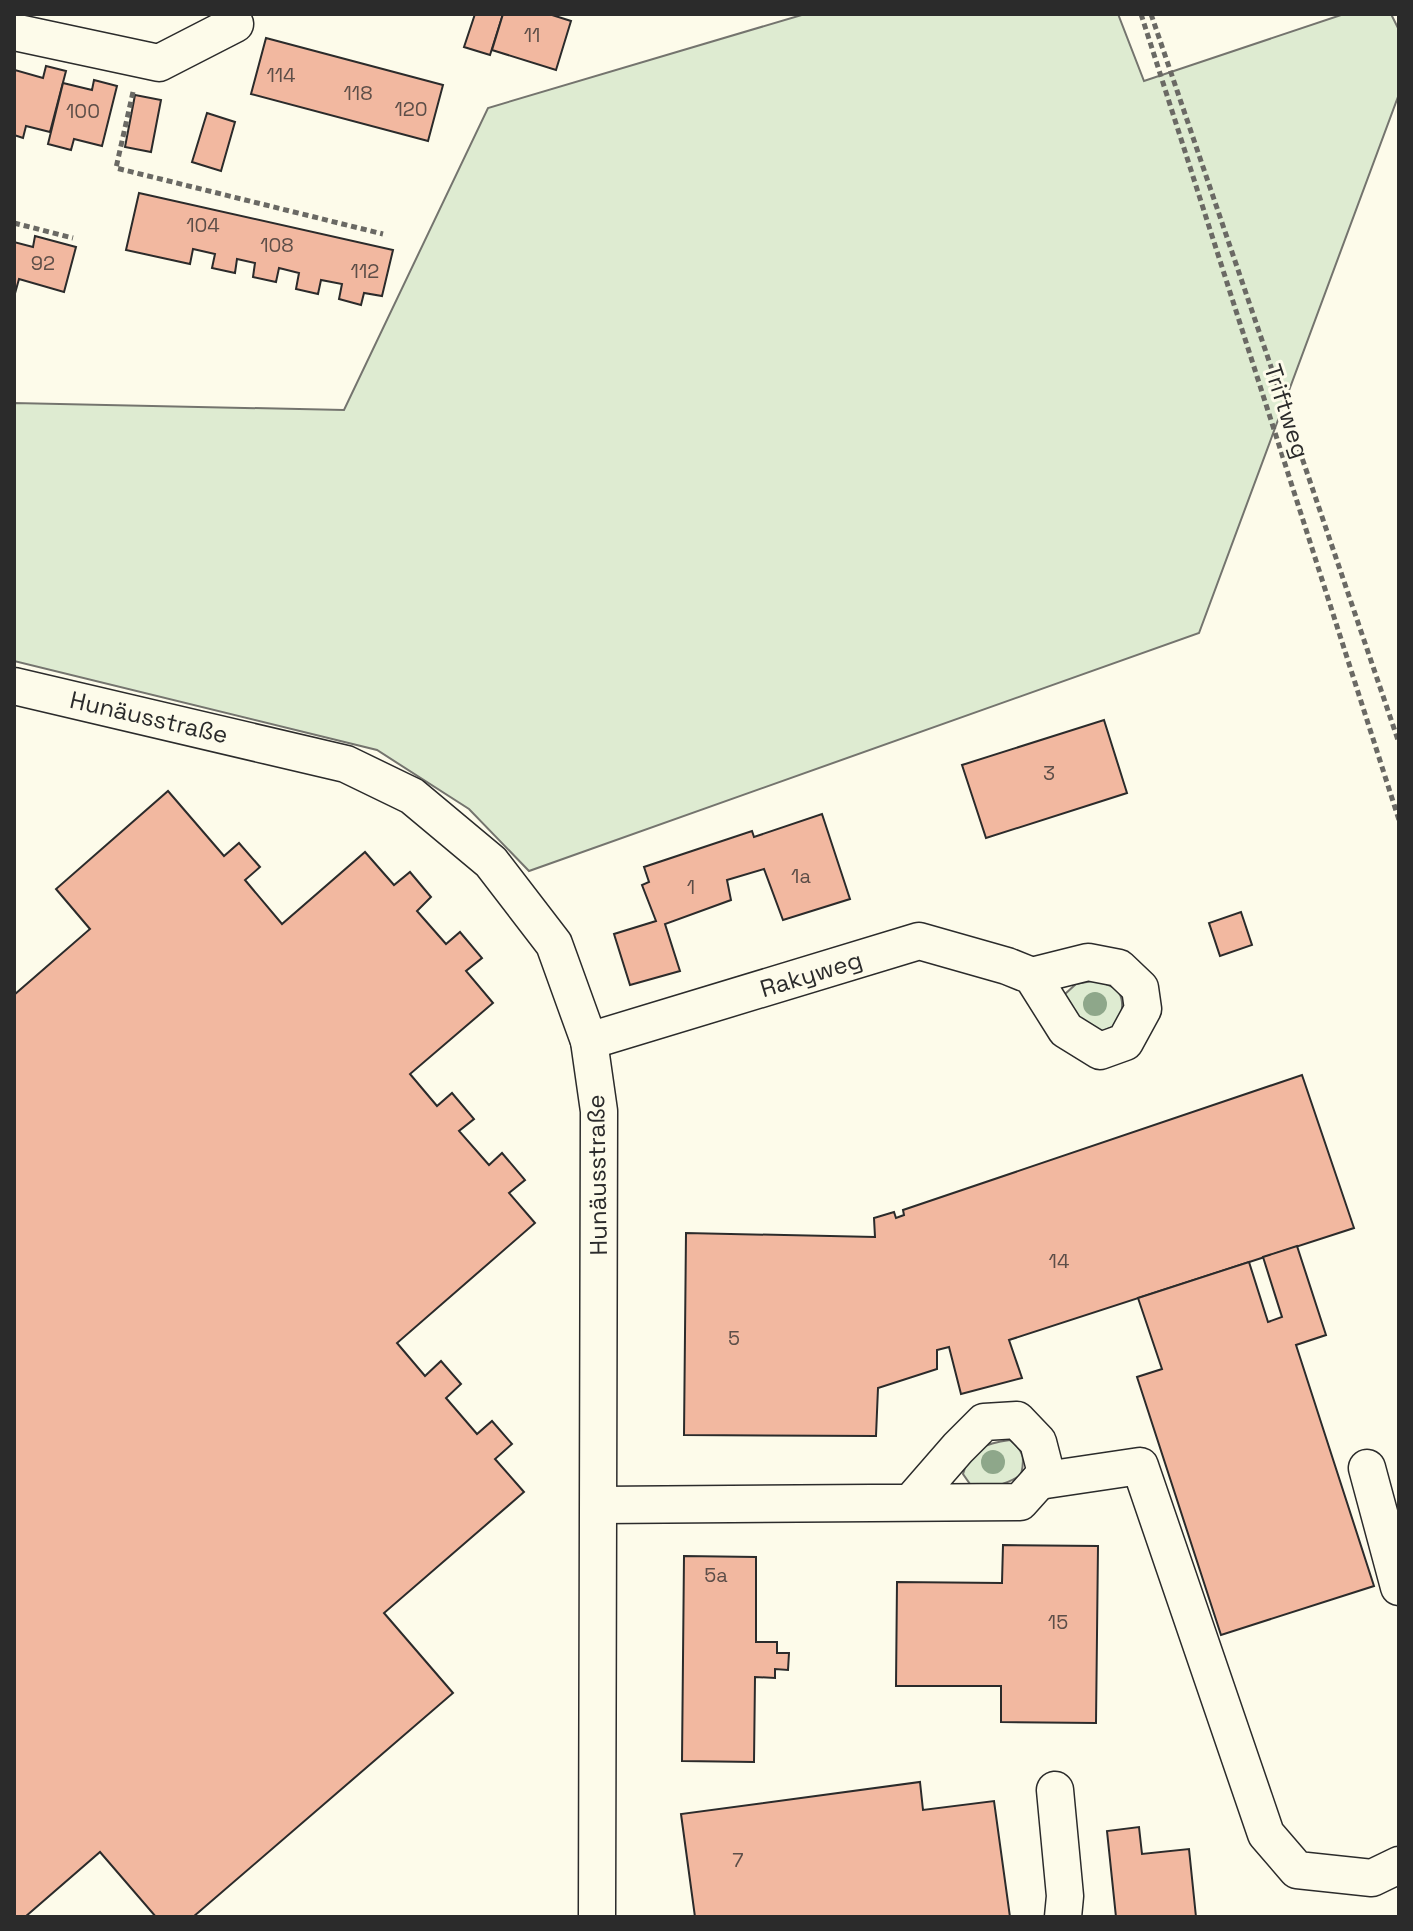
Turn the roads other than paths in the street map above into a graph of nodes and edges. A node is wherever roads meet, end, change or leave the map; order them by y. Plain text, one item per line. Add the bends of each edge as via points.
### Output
1 (235, 24) dead end
2 (14, 32) edge
3 (14, 686) edge
4 (1032, 976) dead end
5 (589, 1041) junction
6 (1367, 1468) dead end
7 (1039, 1481) junction
8 (911, 1502) junction
9 (599, 1505) junction
10 (1399, 1587) edge
11 (1055, 1790) dead end
12 (1399, 1865) edge
13 (597, 1917) edge
14 (1063, 1917) edge

1 - 2 street via 159,63
3 - 5 street, Hunäusstraße via 346,764 412,796 491,862 554,944
4 - 5 street, Rakyweg via 919,941
5 - 9 street, Hunäusstraße via 599,1111
6 - 10 street
7 - 8 street via 1020,1502
7 - 8 street via 1046,1473 1038,1442 1017,1420 984,1422
7 - 12 street via 1140,1466 1266,1834 1297,1870 1372,1878
8 - 9 street
9 - 13 street, Hunäusstraße
11 - 14 street

